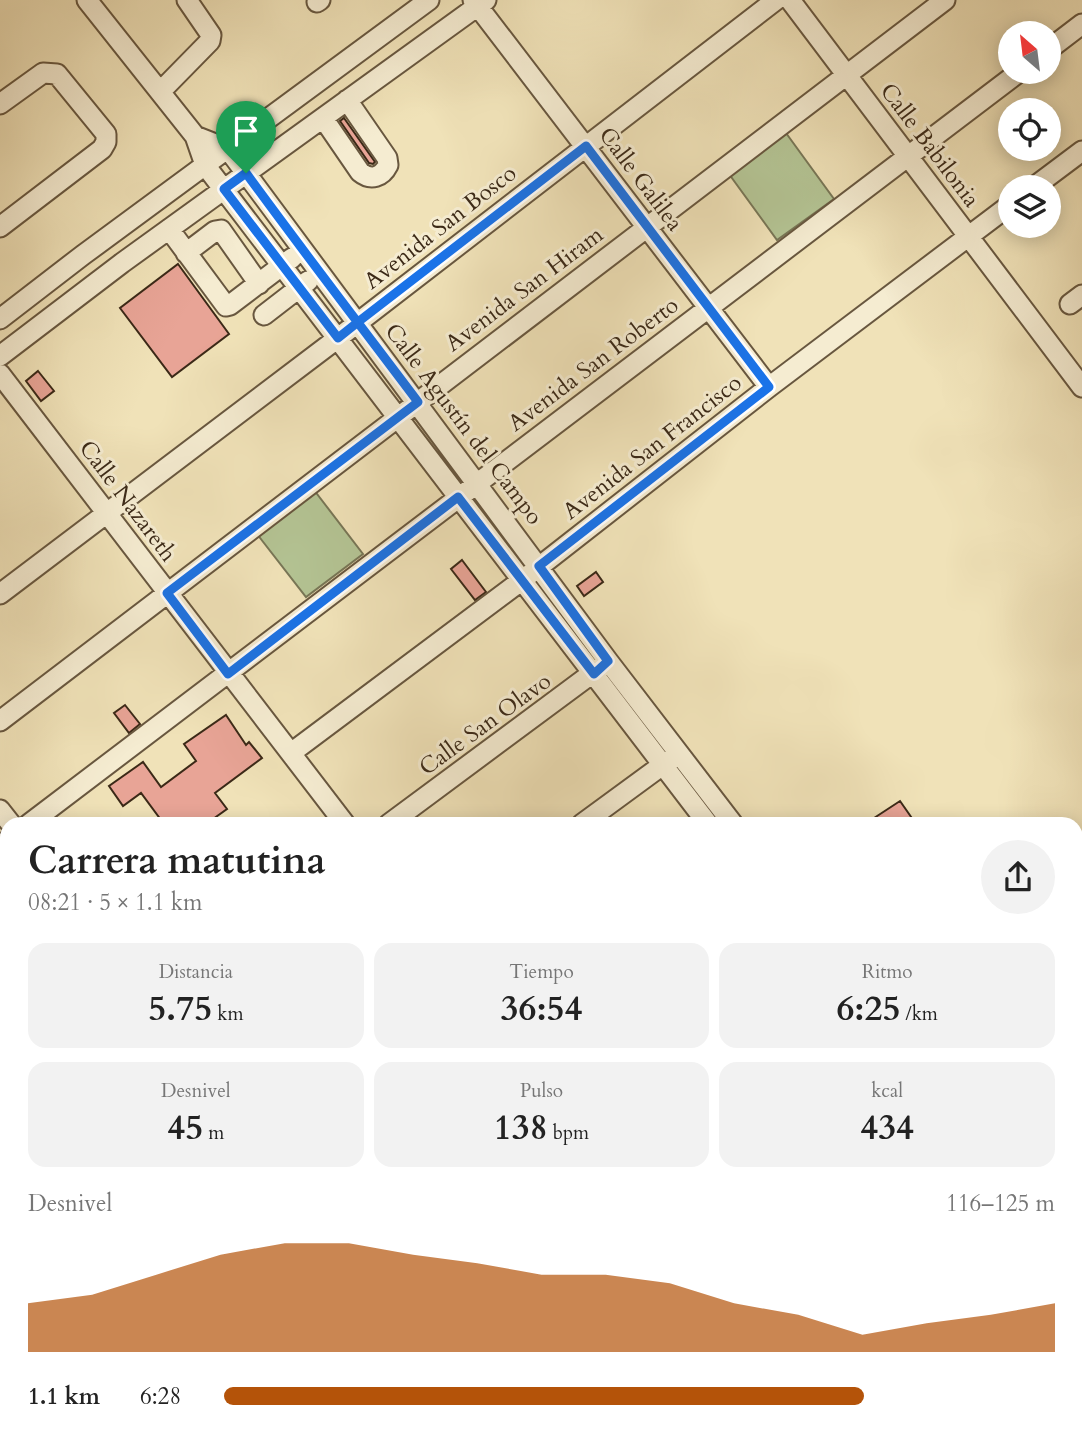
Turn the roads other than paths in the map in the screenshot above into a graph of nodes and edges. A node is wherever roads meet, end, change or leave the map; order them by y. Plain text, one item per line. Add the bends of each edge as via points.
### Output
1 (88, 0) edge
2 (187, 0) edge
3 (429, 0) edge
4 (776, 0) edge
5 (790, 0) edge
6 (945, 0) edge
7 (479, 2) edge
8 (1082, 24) edge
9 (1061, 40) edge
10 (846, 76) junction
11 (1004, 84) edge
12 (160, 92) junction
13 (2, 99) edge
14 (347, 100) junction
15 (323, 118) junction
16 (361, 120) junction
17 (195, 136) junction
18 (337, 138) junction
19 (586, 146) junction
20 (228, 149) junction
21 (1082, 151) edge
22 (908, 156) junction
23 (205, 165) junction
24 (246, 173) junction
25 (1050, 175) edge
26 (224, 189) junction
27 (998, 214) edge
28 (647, 226) junction
29 (0, 227) edge
30 (169, 229) junction
31 (968, 236) junction
32 (302, 250) junction
33 (186, 253) junction
34 (282, 266) junction
35 (319, 272) junction
36 (259, 284) junction
37 (299, 288) junction
38 (708, 308) junction
39 (264, 315) dead end
40 (0, 319) edge
41 (358, 322) junction
42 (338, 338) junction
43 (0, 356) edge
44 (0, 374) edge
45 (769, 387) junction
46 (1082, 387) edge
47 (418, 402) junction
48 (398, 417) junction
49 (477, 483) junction
50 (458, 497) junction
51 (107, 513) junction
52 (539, 566) junction
53 (521, 581) junction
54 (167, 593) junction
55 (0, 594) edge
56 (601, 668) junction
57 (228, 674) junction
58 (0, 721) edge
59 (290, 753) junction
60 (671, 759) junction
61 (38, 817) edge
62 (340, 817) edge
63 (399, 817) edge
64 (592, 817) edge
65 (704, 817) edge
66 (726, 817) edge

1 - 12 street, Calle Agustín del Campo
2 - 12 street via 211,35 210,41
3 - 20 street
4 - 19 street, Avenida San Bosco
5 - 10 street, Calle Babilonia
6 - 10 street, Avenida San Hiram
7 - 14 street
7 - 19 street, Calle Galilea
8 - 9 street
10 - 22 street, Calle Babilonia
10 - 28 street, Avenida San Hiram
11 - 22 street, Avenida San Roberto
12 - 17 street, Calle Agustín del Campo
13 - 29 street via 43,73 57,74 106,134 107,142
14 - 15 street
14 - 16 street
15 - 18 street
15 - 24 street
16 - 18 street
16 - 18 street via 387,158 388,165 380,175 366,177
17 - 20 street, Calle Agustín del Campo
17 - 23 street, Calle Agustín del Campo
19 - 28 street, Calle Galilea
19 - 41 street, Avenida San Bosco
20 - 23 street
20 - 24 street, Calle Agustín del Campo
21 - 25 street
22 - 31 street, Calle Babilonia
22 - 38 street, Avenida San Roberto
23 - 26 street, Calle Agustín del Campo
23 - 40 street
24 - 26 street
24 - 32 street, Calle Agustín del Campo
26 - 30 street
26 - 34 street, Calle Agustín del Campo
27 - 31 street, Avenida San Francisco
28 - 38 street, Calle Galilea
28 - 47 street, Avenida San Hiram
30 - 33 street
30 - 43 street
31 - 45 street, Avenida San Francisco
31 - 46 street, Calle Babilonia
32 - 34 street
32 - 35 street, Calle Agustín del Campo
33 - 36 street via 226,306
33 - 36 street via 221,230
34 - 36 street
34 - 37 street, Calle Agustín del Campo
35 - 37 street
35 - 41 street, Calle Agustín del Campo
37 - 39 street
37 - 42 street, Calle Agustín del Campo
38 - 45 street, Calle Galilea
38 - 49 street, Avenida San Roberto
41 - 42 street, Avenida San Bosco
41 - 47 street, Calle Agustín del Campo
42 - 48 street, Calle Agustín del Campo
42 - 51 street, Avenida San Bosco
44 - 51 street, Calle Nazareth
45 - 52 street, Avenida San Francisco
47 - 48 street, Avenida San Hiram
47 - 49 street, Calle Agustín del Campo
48 - 50 street, Calle Agustín del Campo
48 - 54 street, Avenida San Hiram
49 - 50 street, Avenida San Roberto
49 - 52 street, Calle Agustín del Campo
50 - 53 street, Calle Agustín del Campo
50 - 57 street, Avenida San Roberto
51 - 54 street, Calle Nazareth
51 - 55 street, Avenida San Bosco
52 - 53 street, Avenida San Francisco
52 - 56 street, Calle Agustín del Campo
53 - 56 street, Calle Agustín del Campo
53 - 59 street, Avenida San Francisco
54 - 57 street, Calle Nazareth
54 - 58 street, Avenida San Hiram
56 - 60 street, Calle Agustín del Campo
56 - 63 street, Calle San Olavo
57 - 59 street, Calle Nazareth
57 - 61 street, Avenida San Roberto
59 - 62 street, Calle Nazareth
60 - 64 street
60 - 65 street, Calle Agustín del Campo
60 - 66 street, Calle Agustín del Campo

